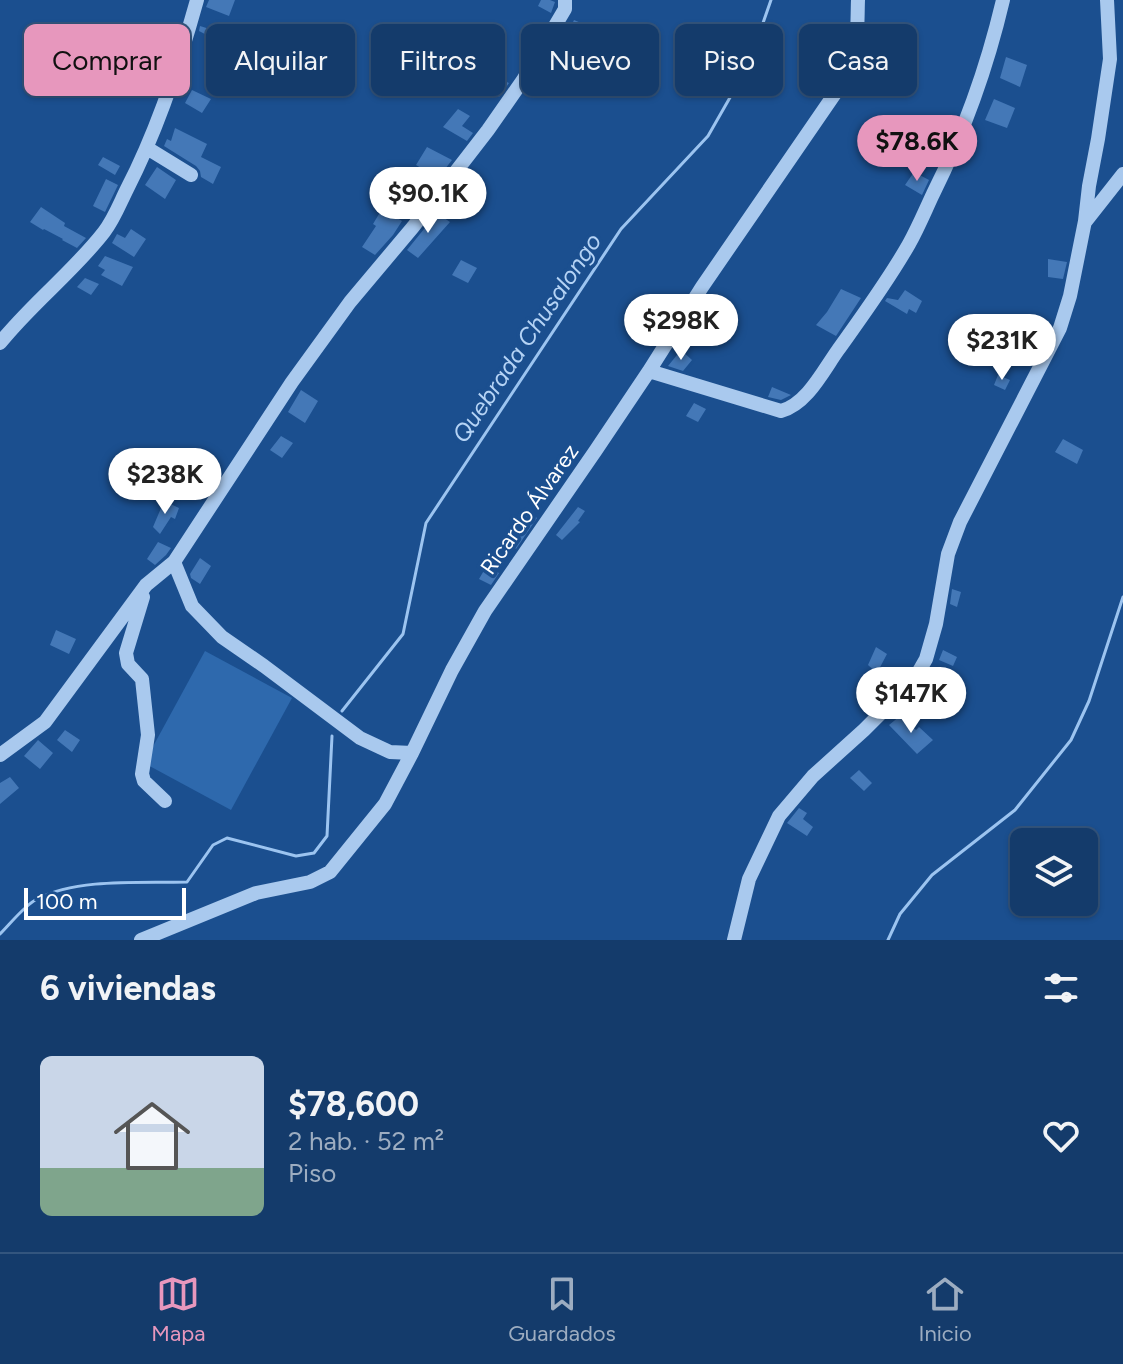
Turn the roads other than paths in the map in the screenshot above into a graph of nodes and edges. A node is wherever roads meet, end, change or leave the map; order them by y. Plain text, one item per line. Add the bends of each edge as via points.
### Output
1 (197, 0) edge
2 (565, 0) edge
3 (858, 0) edge
4 (1003, 0) edge
5 (1107, 0) edge
6 (147, 148) junction
7 (1123, 174) edge
8 (191, 175) dead end
9 (1085, 221) junction
10 (0, 343) edge
11 (649, 371) junction
12 (174, 562) junction
13 (146, 585) junction
14 (412, 753) junction
15 (0, 755) edge
16 (165, 801) dead end
17 (141, 940) edge
18 (734, 940) edge

1 - 6 street
2 - 12 street via 565,9 523,80 292,382
3 - 11 street, Ricardo Álvarez via 857,47 847,76
4 - 11 street via 970,111 910,242 807,392 781,411
5 - 9 street via 1110,59
6 - 8 street
6 - 10 street via 106,229
7 - 9 street
9 - 18 street via 1060,328 948,554 926,659 914,680 813,776 779,816 749,879
11 - 14 street, Ricardo Álvarez via 485,611
12 - 13 street
12 - 14 street via 192,606 222,637 360,738 390,752
13 - 15 street via 45,722
13 - 16 street via 126,653 128,664 142,679 148,735 142,774
14 - 17 street, Ricardo Álvarez via 385,804 330,872 310,882 256,893

